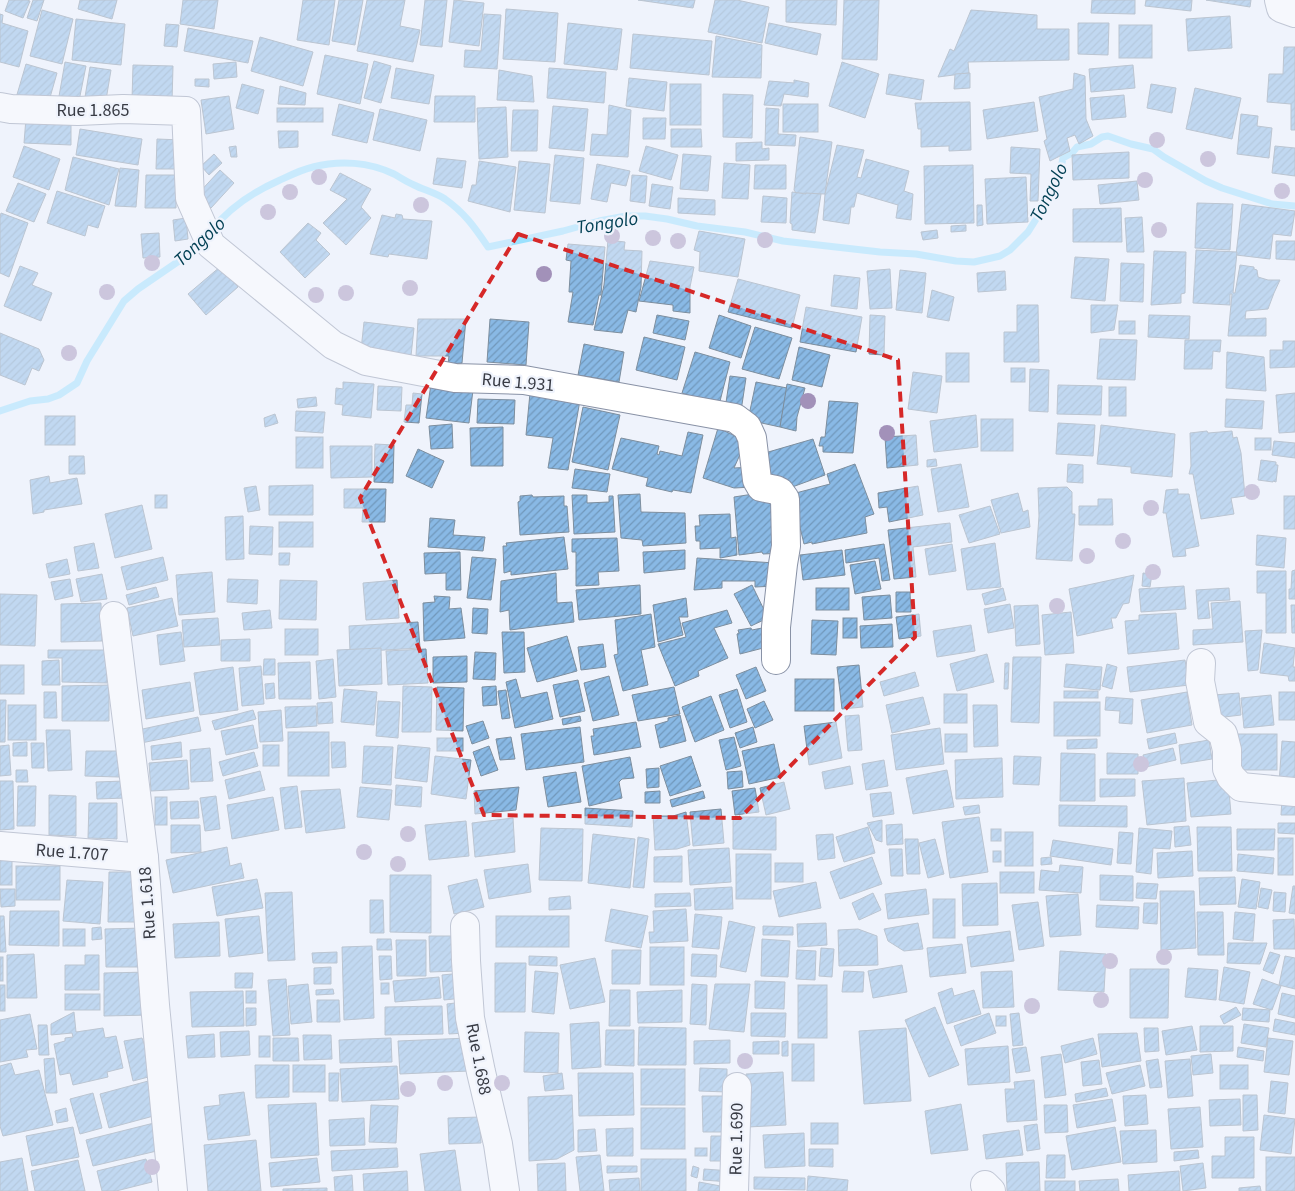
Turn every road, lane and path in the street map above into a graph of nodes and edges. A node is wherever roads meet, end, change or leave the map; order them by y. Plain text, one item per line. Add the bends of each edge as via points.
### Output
1 (1279, 0) edge
2 (1295, 13) edge
3 (0, 106) edge
4 (186, 111) joint
5 (114, 616) dead end
6 (776, 660) dead end
7 (1200, 663) dead end
8 (1295, 792) edge
9 (0, 846) edge
10 (144, 858) junction
11 (465, 926) dead end
12 (737, 1087) dead end
13 (173, 1191) edge
14 (505, 1191) edge
15 (734, 1191) edge

1 - 2 street via 1281,8
3 - 4 street, Rue 1.865 via 78,111
4 - 6 street, Rue 1.931 via 190,198 212,245 333,345 366,361 455,378 524,380 735,418 747,427 752,438 757,480 761,487 776,490 785,499 786,546 776,627
5 - 10 street, Rue 1.618
7 - 8 street via 1208,722 1223,734 1231,777 1241,787
9 - 10 street, Rue 1.707
10 - 13 street, Rue 1.618
11 - 14 street, Rue 1.688 via 470,1018
12 - 15 street, Rue 1.690

